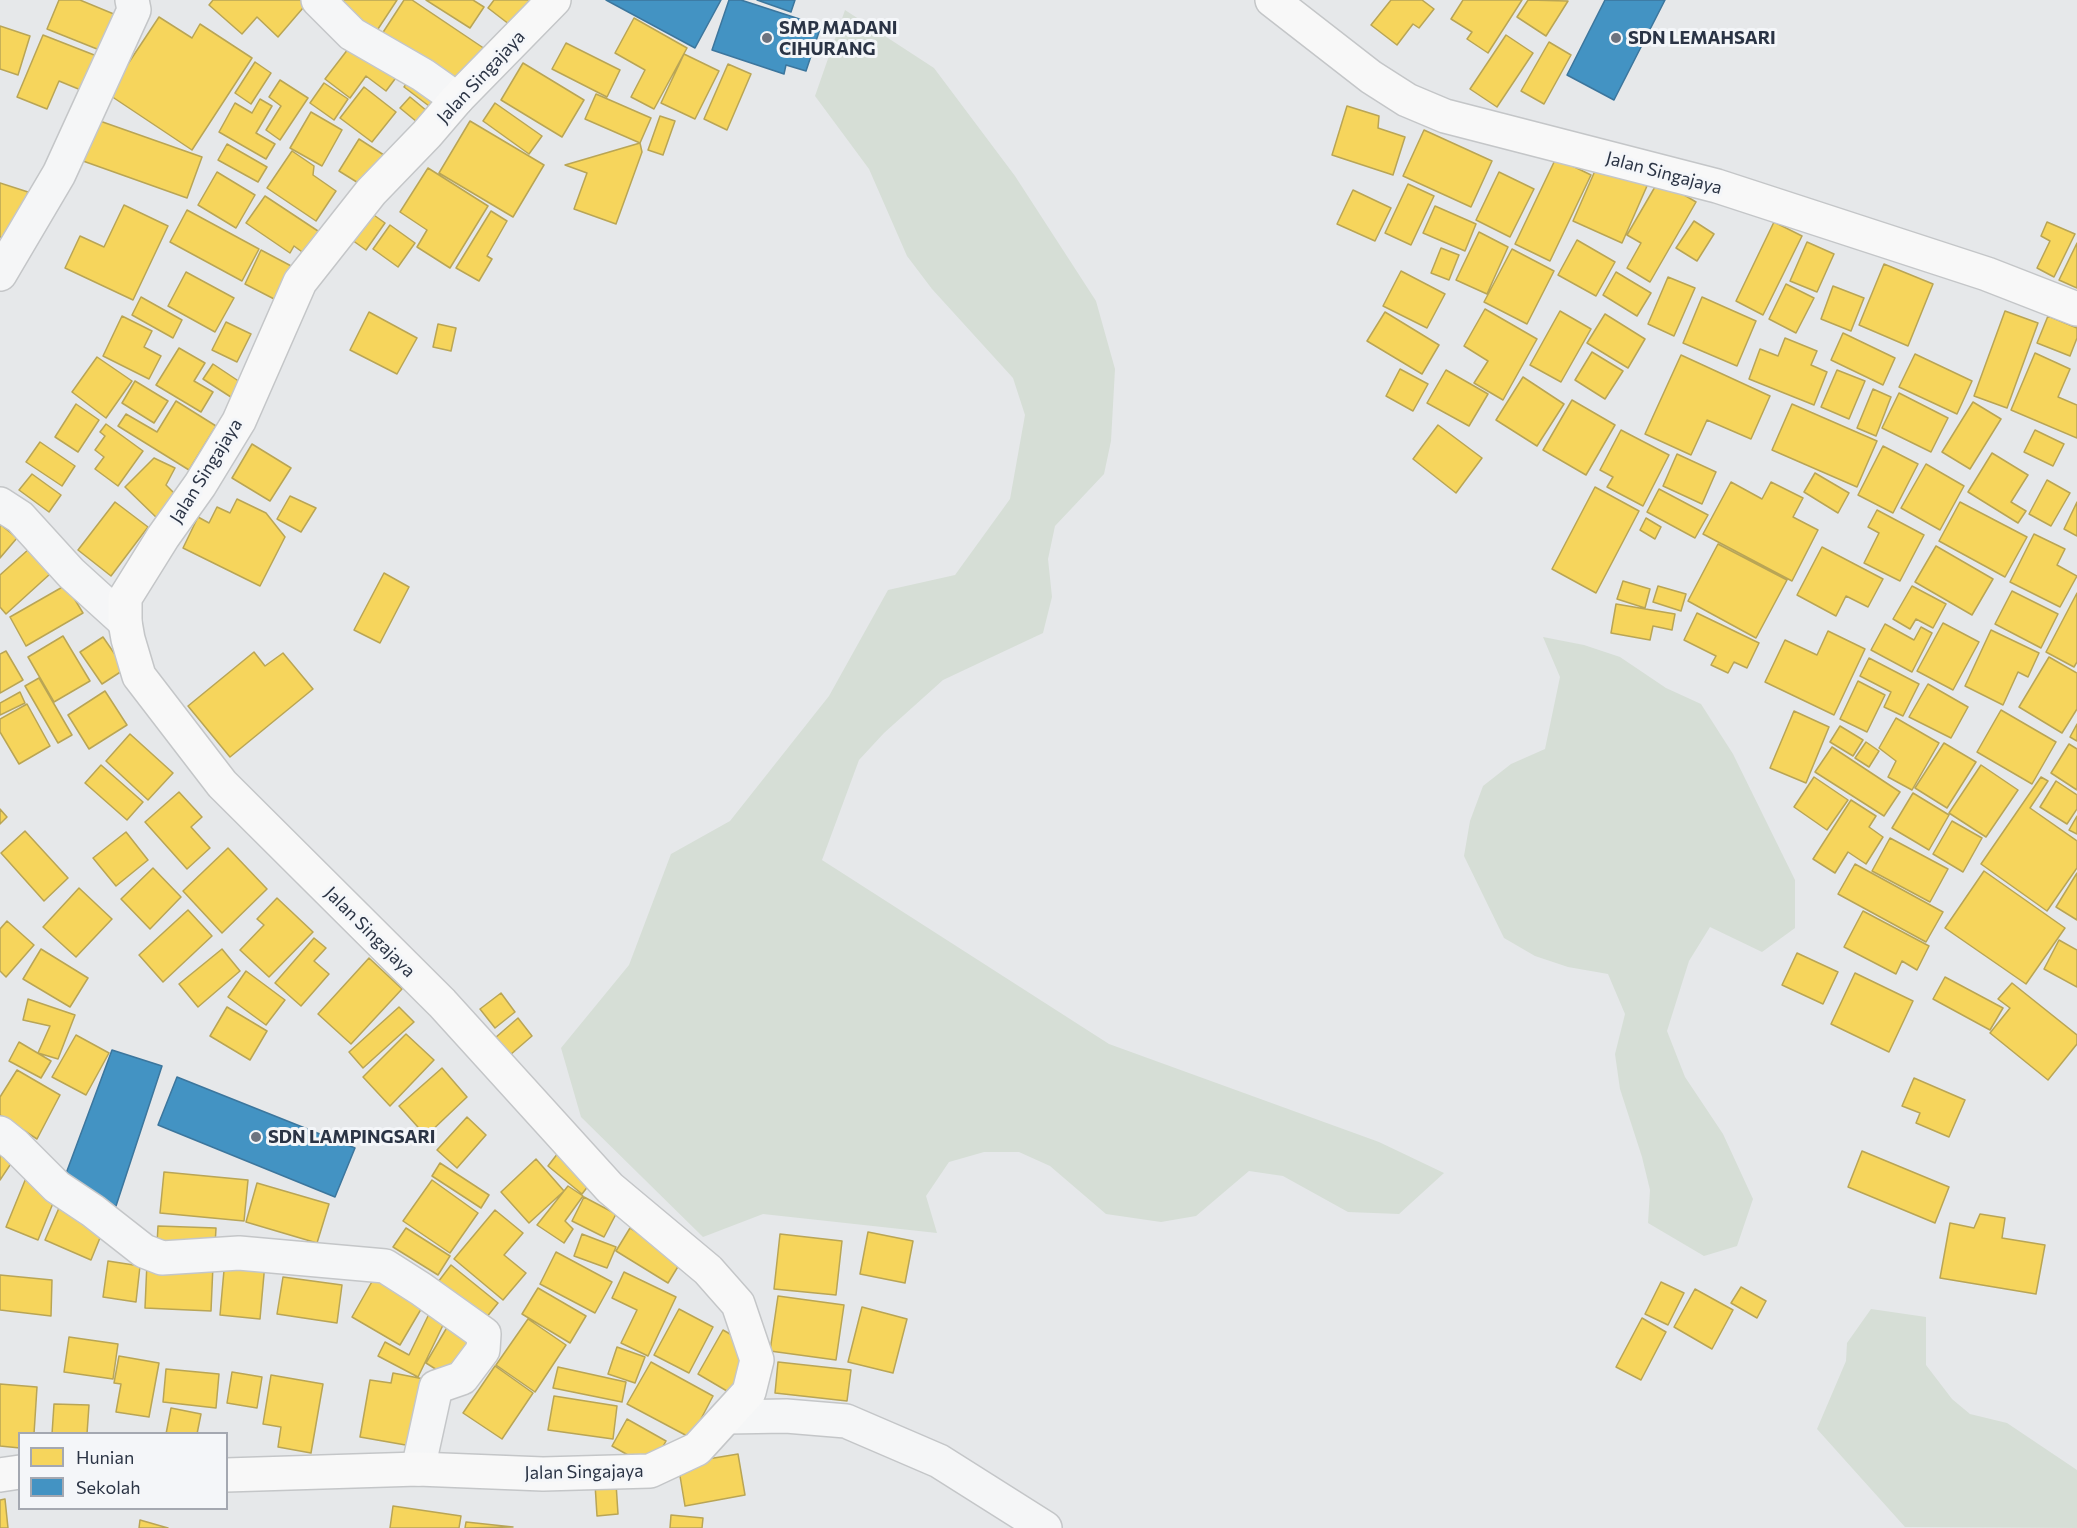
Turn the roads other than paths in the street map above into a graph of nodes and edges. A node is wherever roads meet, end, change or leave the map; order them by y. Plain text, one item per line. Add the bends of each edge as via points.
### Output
1 (132, 0) edge
2 (318, 0) edge
3 (554, 0) edge
4 (1272, 0) edge
5 (457, 99) junction
6 (0, 274) edge
7 (2077, 309) edge
8 (0, 504) edge
9 (125, 622) junction
10 (0, 1133) edge
11 (727, 1417) junction
12 (418, 1469) junction
13 (18, 1472) edge
14 (0, 1475) edge
15 (228, 1475) edge
16 (1045, 1528) edge

1 - 6 street via 134,10 59,174
2 - 5 street via 352,34
3 - 5 street, Jalan Singajaya
4 - 7 street, Jalan Singajaya via 1371,78 1407,100 1445,116 1717,186 1987,274
5 - 9 street, Jalan Singajaya via 371,192 300,282 240,421 125,598
8 - 9 street via 20,517 71,573
9 - 11 street, Jalan Singajaya via 140,676 222,784 442,1003 610,1188 708,1270 738,1304 757,1360 749,1392
10 - 12 street via 57,1187 144,1251 162,1258 239,1253 385,1266 484,1334 483,1350 462,1378 436,1387
11 - 12 street, Jalan Singajaya via 697,1449 651,1471 543,1474
11 - 16 street via 846,1421 939,1461
12 - 15 street, Jalan Singajaya
13 - 14 street

